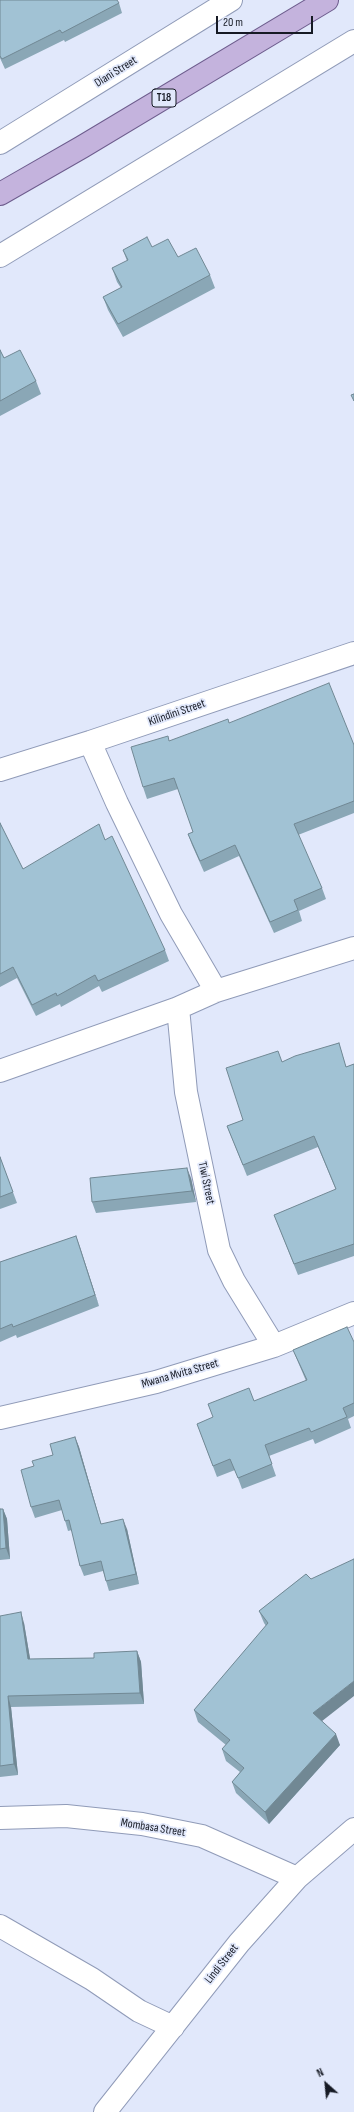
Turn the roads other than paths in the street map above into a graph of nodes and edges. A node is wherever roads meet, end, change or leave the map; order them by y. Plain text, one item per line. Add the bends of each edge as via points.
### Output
1 (231, 0) edge
2 (327, 0) edge
3 (354, 41) edge
4 (0, 143) edge
5 (0, 194) edge
6 (0, 256) edge
7 (354, 653) edge
8 (90, 742) junction
9 (0, 770) edge
10 (354, 948) edge
11 (216, 991) junction
12 (178, 1008) junction
13 (0, 1071) edge
14 (354, 1313) edge
15 (274, 1346) junction
16 (0, 1418) edge
17 (0, 1818) edge
18 (354, 1829) edge
19 (298, 1878) junction
20 (0, 1926) edge
21 (173, 2027) junction
22 (105, 2112) edge

1 - 4 street, Diani Street
2 - 5 main road, T18
3 - 6 street
7 - 8 street, Kilindini Street
8 - 9 street, Kilindini Street
8 - 11 street via 171,914
10 - 11 street
11 - 12 street
12 - 13 street
12 - 15 street, Tiwi Street via 186,1092 220,1250 234,1281
14 - 15 street, Mwana Mvita Street
15 - 16 street, Mwana Mvita Street via 156,1382
17 - 19 street, Mombasa Street via 66,1816 142,1824 202,1836
18 - 19 street, Lindi Street
19 - 21 street, Lindi Street via 239,1943
20 - 21 street via 92,1979 138,2011
21 - 22 street, Lindi Street

